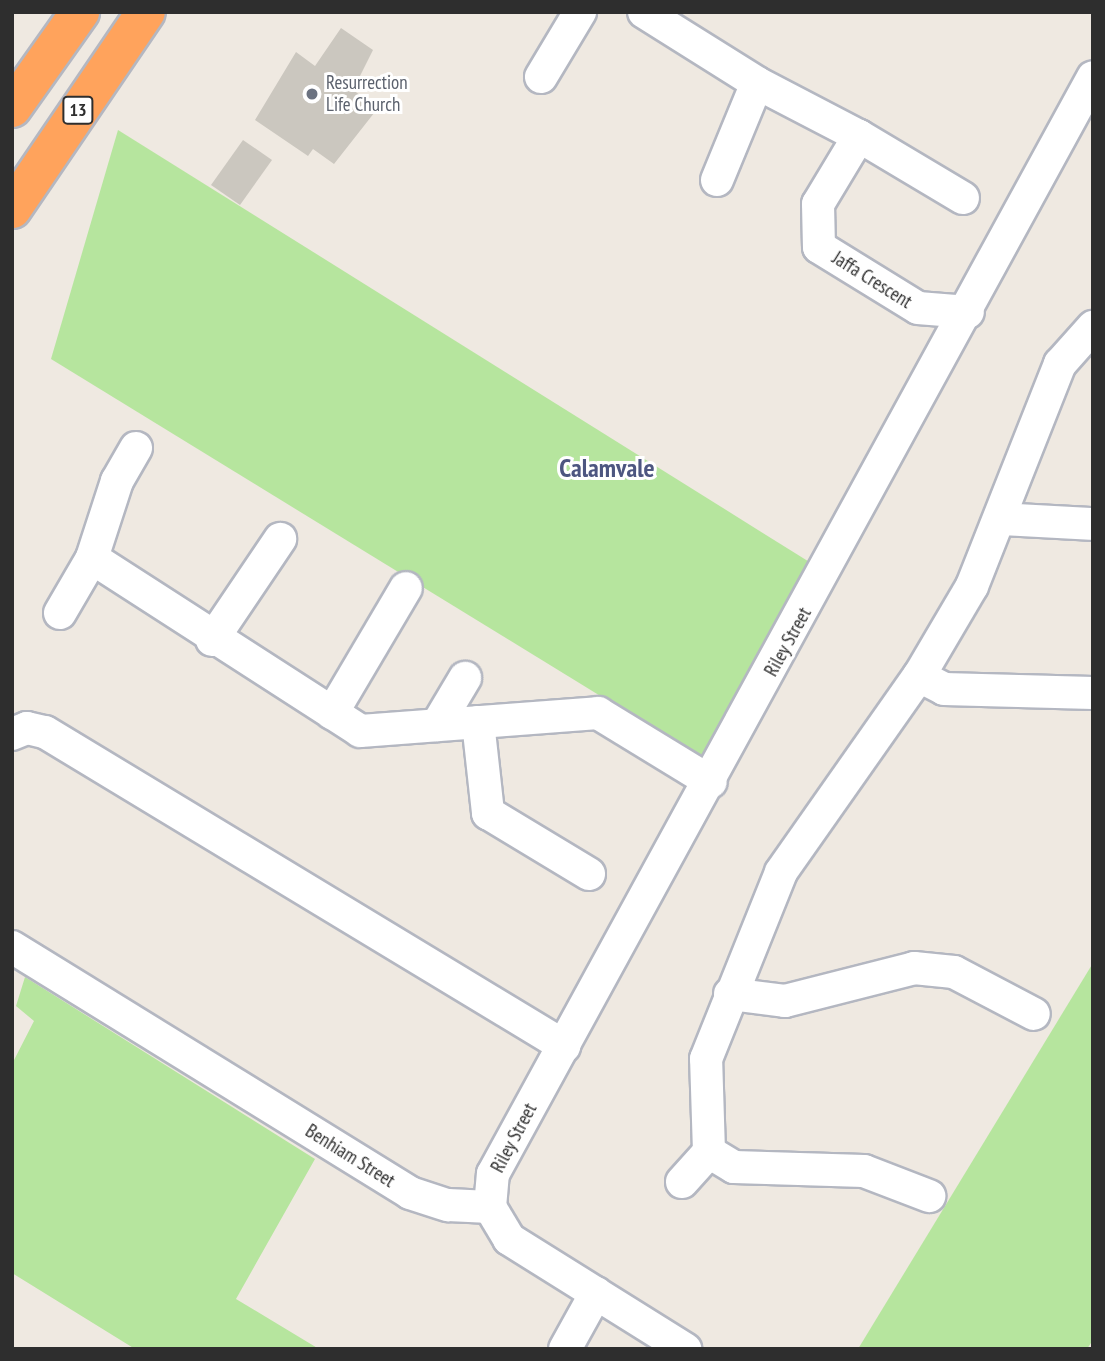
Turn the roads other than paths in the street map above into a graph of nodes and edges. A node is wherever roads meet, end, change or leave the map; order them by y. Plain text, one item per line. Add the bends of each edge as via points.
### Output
1 (80, 12) edge
2 (146, 12) edge
3 (580, 12) edge
4 (645, 12) edge
5 (541, 77) dead end
6 (1093, 77) edge
7 (757, 83) junction
8 (12, 108) edge
9 (859, 136) junction
10 (717, 180) dead end
11 (962, 198) dead end
12 (12, 209) edge
13 (968, 312) junction
14 (1093, 327) edge
15 (136, 448) dead end
16 (1000, 519) junction
17 (1093, 524) edge
18 (280, 539) dead end
19 (92, 558) junction
20 (406, 588) dead end
21 (60, 613) dead end
22 (212, 640) junction
23 (919, 676) junction
24 (465, 678) dead end
25 (1093, 693) edge
26 (332, 713) junction
27 (478, 722) junction
28 (436, 725) junction
29 (12, 734) edge
30 (711, 782) junction
31 (589, 874) dead end
32 (12, 947) edge
33 (730, 994) junction
34 (1034, 1014) dead end
35 (564, 1046) junction
36 (709, 1152) junction
37 (682, 1182) dead end
38 (929, 1196) dead end
39 (490, 1207) junction
40 (596, 1293) junction
41 (565, 1349) edge
42 (685, 1349) edge

1 - 8 highway
2 - 12 highway, 13
3 - 5 street
4 - 7 street
6 - 13 street, Riley Street
7 - 9 street
7 - 10 street
9 - 11 street
9 - 13 street, Jaffa Crescent via 818,204 819,247 918,308
13 - 30 street, Riley Street
14 - 16 street via 1060,364
15 - 19 street via 117,481
16 - 17 street
16 - 23 street via 972,586
18 - 22 street
19 - 21 street
19 - 22 street via 198,622
20 - 26 street
22 - 26 street
23 - 25 street via 944,688
23 - 33 street via 781,872
24 - 28 street
26 - 28 street via 360,731
27 - 28 street
27 - 30 street via 598,713
27 - 31 street via 488,813
29 - 35 street via 27,728 46,732
30 - 35 street, Riley Street
32 - 39 street, Benhiam Street via 411,1193 448,1205
33 - 34 street via 785,1001 914,968 954,972
33 - 36 street via 706,1059
35 - 39 street, Riley Street via 492,1174
36 - 37 street
36 - 38 street via 746,1169 864,1171
39 - 40 street via 509,1240
40 - 41 street
40 - 42 street

